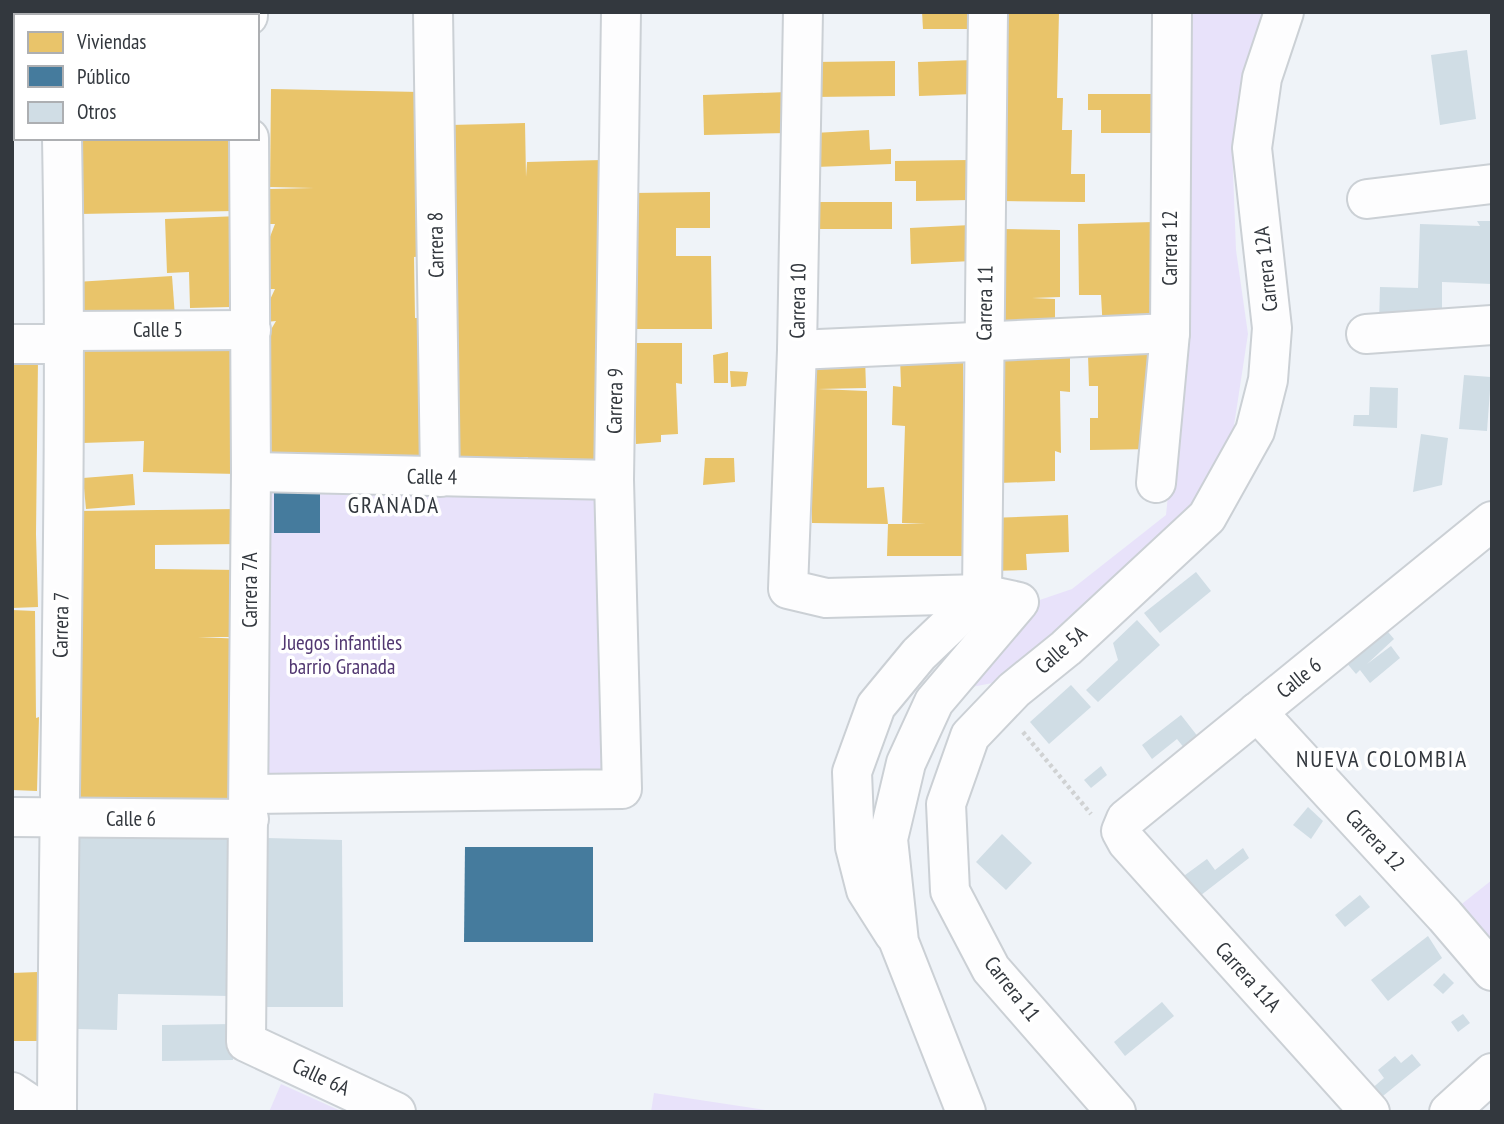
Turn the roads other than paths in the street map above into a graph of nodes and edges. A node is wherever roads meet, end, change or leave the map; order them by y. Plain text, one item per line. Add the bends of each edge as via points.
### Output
1 (433, 12) edge
2 (621, 12) edge
3 (803, 12) edge
4 (988, 12) edge
5 (1172, 12) edge
6 (1284, 12) edge
7 (62, 140) edge
8 (249, 140) edge
9 (1492, 184) edge
10 (1367, 199) dead end
11 (1492, 325) edge
12 (251, 330) junction
13 (1170, 333) junction
14 (1366, 334) dead end
15 (65, 337) junction
16 (985, 341) junction
17 (12, 344) edge
18 (797, 350) junction
19 (251, 472) junction
20 (440, 478) junction
21 (614, 480) junction
22 (1156, 483) dead end
23 (1207, 517) joint
24 (1492, 521) edge
25 (982, 594) junction
26 (1007, 697) junction
27 (934, 702) junction
28 (1257, 712) junction
29 (622, 789) joint
30 (946, 804) joint
31 (249, 807) junction
32 (12, 817) edge
33 (58, 819) junction
34 (1124, 836) joint
35 (898, 942) junction
36 (1492, 971) edge
37 (247, 1042) joint
38 (1492, 1073) edge
39 (12, 1093) edge
40 (42, 1112) edge
41 (57, 1112) edge
42 (396, 1112) edge
43 (966, 1112) edge
44 (1116, 1112) edge
45 (1370, 1112) edge
46 (1448, 1112) edge

1 - 20 street, Carrera 8
2 - 21 street, Carrera 9
3 - 18 street, Carrera 10
4 - 16 street, Carrera 11
5 - 13 street, Carrera 12
6 - 23 street, Carrera 12A via 1262,78 1252,148 1272,328 1268,380 1255,430
7 - 15 street, Carrera 7
8 - 12 street, Carrera 7A
9 - 10 street
11 - 14 street
12 - 15 street, Calle 5
12 - 19 street, Carrera 7A
13 - 16 street
13 - 22 street, Carrera 12
15 - 17 street, Calle 5
15 - 33 street, Carrera 7
16 - 18 street
16 - 25 street, Carrera 11
18 - 25 street, Carrera 10 via 788,589 826,598
19 - 20 street, Calle 4
19 - 31 street, Carrera 7A
20 - 21 street, Calle 4
21 - 29 street, Carrera 9
23 - 26 street, Calle 5A
24 - 28 street, Calle 6
25 - 27 street via 1019,602
25 - 35 street via 919,654 876,706 852,772 855,847 866,890
26 - 27 street
26 - 30 street, Calle 5A via 970,736
27 - 35 street via 906,763 888,839
28 - 34 street, Calle 6 via 1126,819
28 - 36 street, Carrera 12
29 - 31 street, Calle 6
30 - 44 street, Carrera 11 via 950,891 991,969
31 - 33 street, Calle 6
31 - 37 street, Carrera 7A
32 - 33 street, Calle 6
33 - 41 street, Carrera 7
34 - 45 street, Carrera 11A
35 - 43 street
37 - 42 street, Calle 6A
38 - 46 street
39 - 40 street

